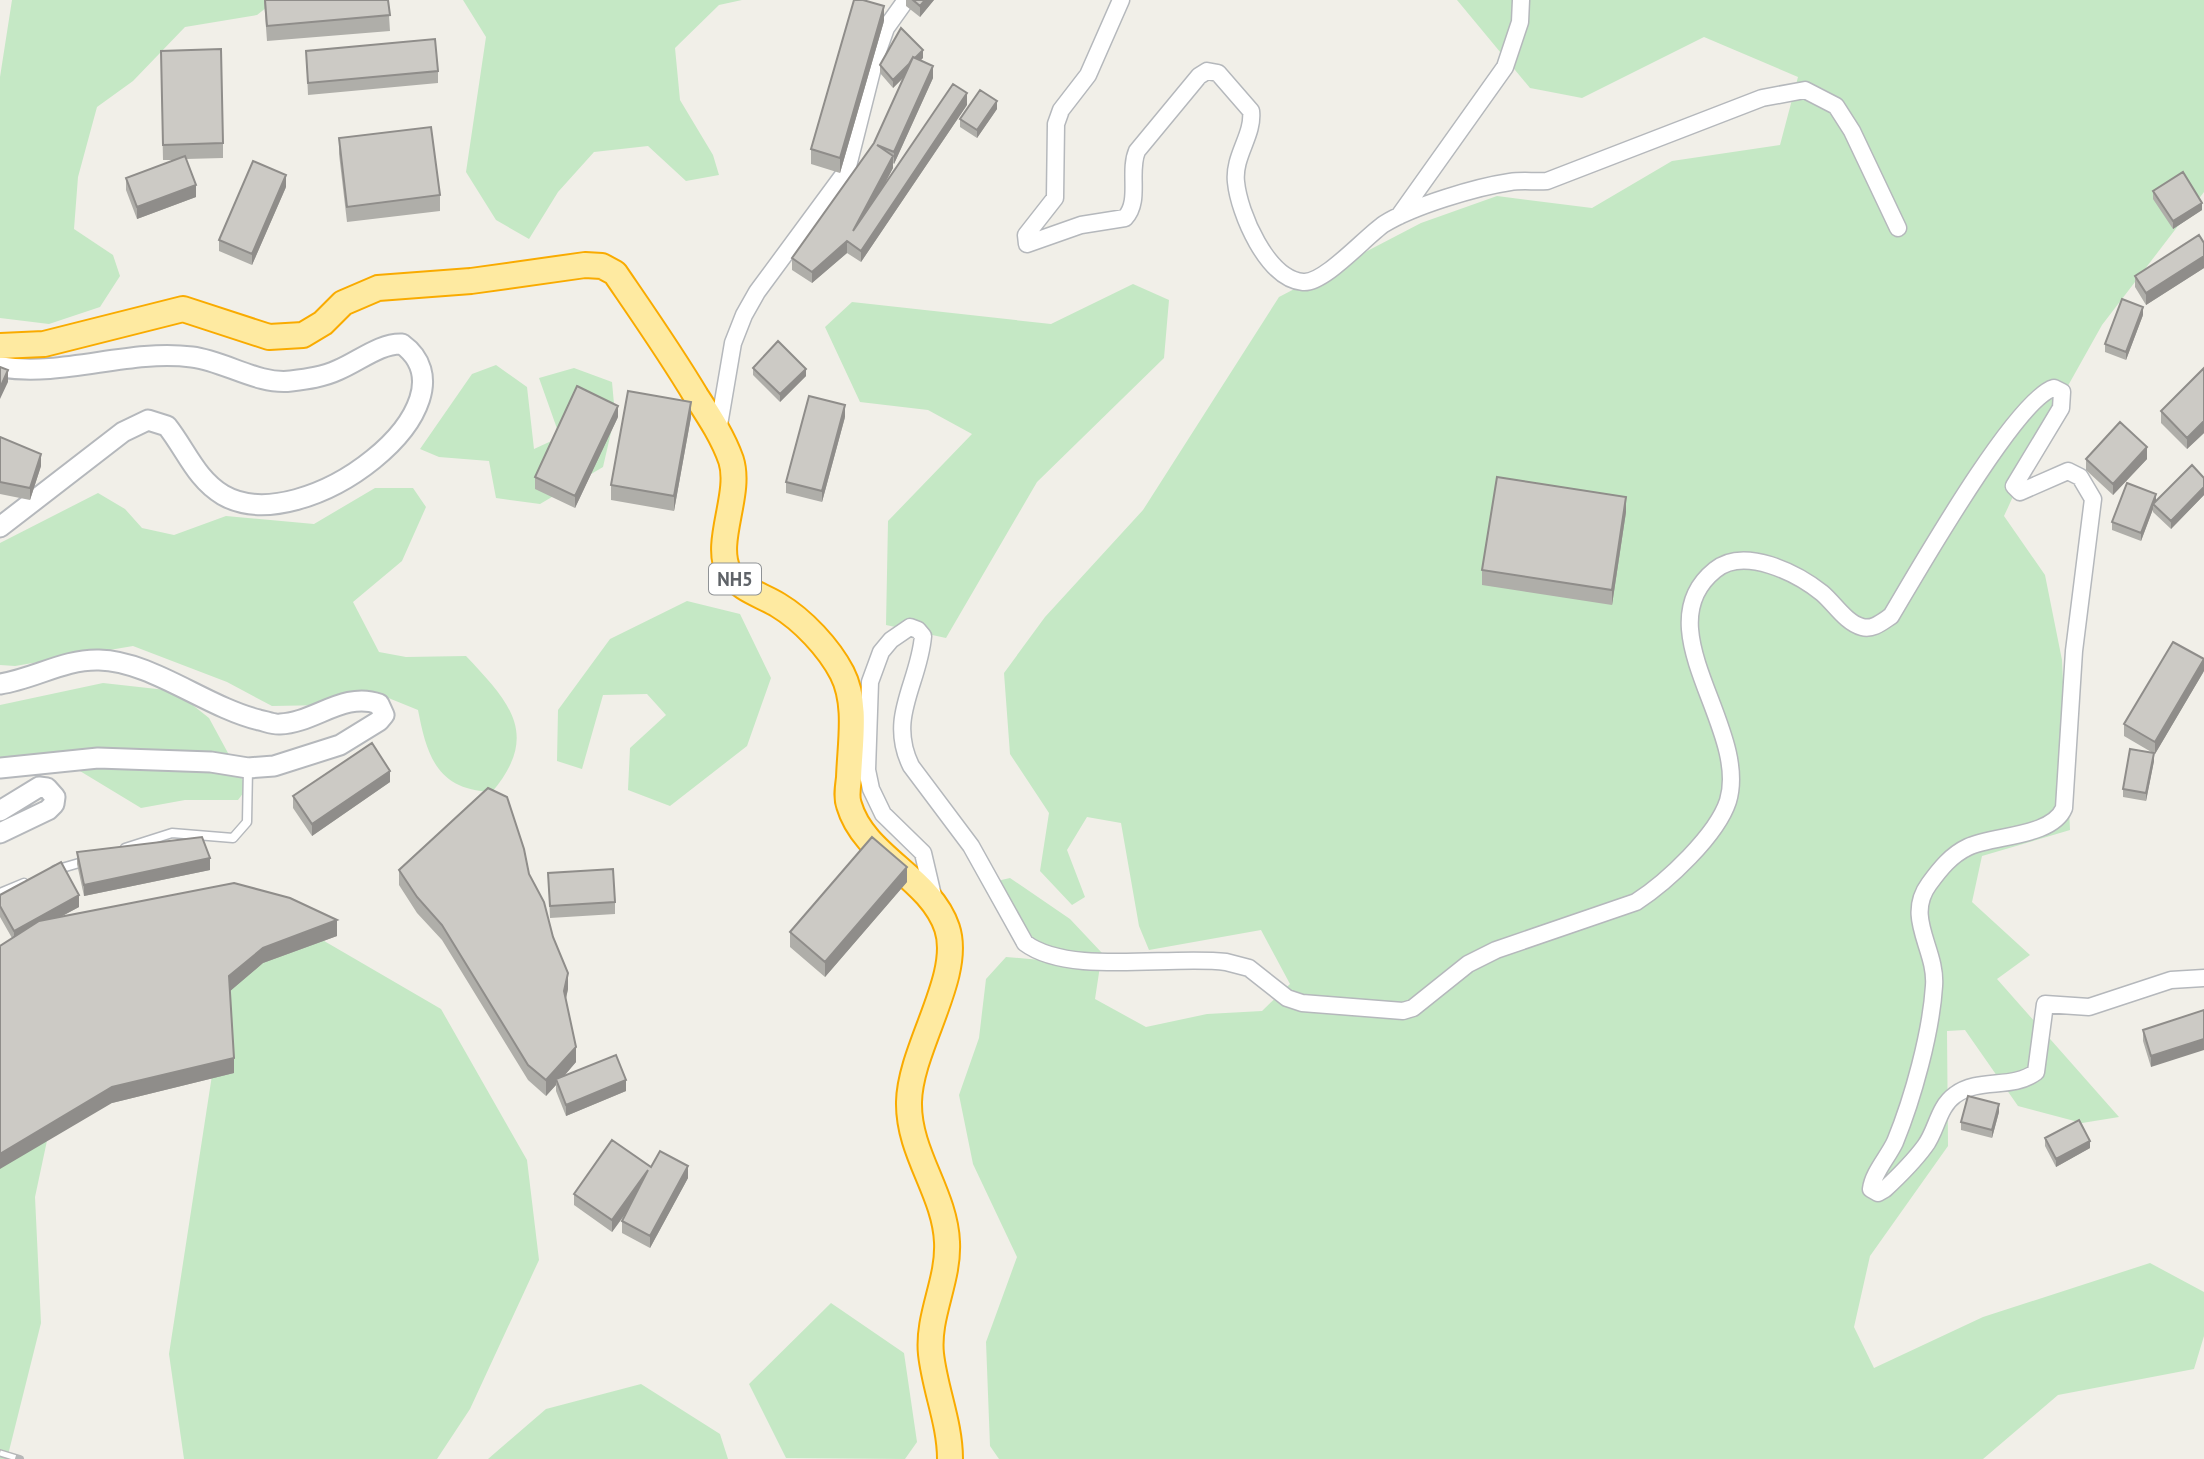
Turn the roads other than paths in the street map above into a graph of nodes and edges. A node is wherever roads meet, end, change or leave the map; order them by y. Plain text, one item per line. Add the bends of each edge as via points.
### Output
1 (906, 0) edge
2 (1121, 0) edge
3 (1521, 0) edge
4 (1399, 216) junction
5 (1898, 228) dead end
6 (0, 346) edge
7 (0, 368) edge
8 (718, 431) junction
9 (0, 527) edge
10 (0, 684) edge
11 (0, 768) edge
12 (248, 768) junction
13 (0, 811) edge
14 (0, 833) edge
15 (115, 852) edge
16 (95, 859) edge
17 (49, 873) edge
18 (37, 878) edge
19 (0, 893) edge
20 (935, 902) junction
21 (2204, 978) edge
22 (950, 1459) edge

1 - 8 street via 886,28 875,59 847,170 744,315 733,343
2 - 4 street via 1088,75 1061,110 1056,124 1055,198 1026,235 1027,244 1081,225 1125,218 1132,208 1137,151 1208,71 1218,73 1251,111 1236,161 1236,185 1253,234 1265,256 1284,274 1304,282 1316,279
3 - 4 street via 1520,22 1505,67
4 - 5 street via 1510,182 1547,181 1762,98 1805,90 1836,106
6 - 8 highway, NH5 via 44,344 183,309 270,337 303,335 343,303 378,288 602,266 615,273
7 - 9 street via 62,369 164,355 195,357 287,382 337,371 387,346 402,344 417,358 421,390 399,438 319,494 293,503 262,506 227,497 200,476 167,426 148,420 122,432
8 - 20 highway, NH5 via 732,461 734,480 724,555 729,571 740,585 804,625 839,668 849,686 851,711 848,802 863,831
10 - 12 street via 75,661 100,660 155,675 232,713 280,724 352,701 383,707 379,721 340,744 274,766
11 - 12 street via 98,758 211,762
12 - 15 lane via 247,822 233,838 172,833
13 - 14 street via 39,787 55,796 48,810
16 - 17 lane
18 - 19 lane
20 - 21 street via 923,853 883,814 867,770 870,682 881,652 910,627 923,636 902,716 904,751 971,846 1025,943 1066,960 1226,962 1249,968 1287,998 1302,1003 1413,1009 1468,964 1496,950 1636,902 1653,891 1717,826 1729,798 1728,761 1690,642 1689,612 1695,594 1714,570 1726,562 1741,561 1776,567 1823,594 1855,625 1877,626 1891,616 1989,456 2040,396 2054,388 2062,392 2061,408 2014,486 2020,492 2068,471 2080,477 2093,499 2074,651 2064,808 2049,824 1969,847 1952,857 1921,897 1918,911 1935,975 1934,988 1901,1124 1871,1189 1878,1193 1885,1189 1926,1145 1950,1099 1958,1093 1980,1085 2017,1082 2036,1072 2045,1004 2089,1007 2171,980
20 - 22 highway, NH5 via 948,931 949,968 914,1066 909,1101 911,1137 943,1218 947,1243 945,1276 931,1328 931,1355

